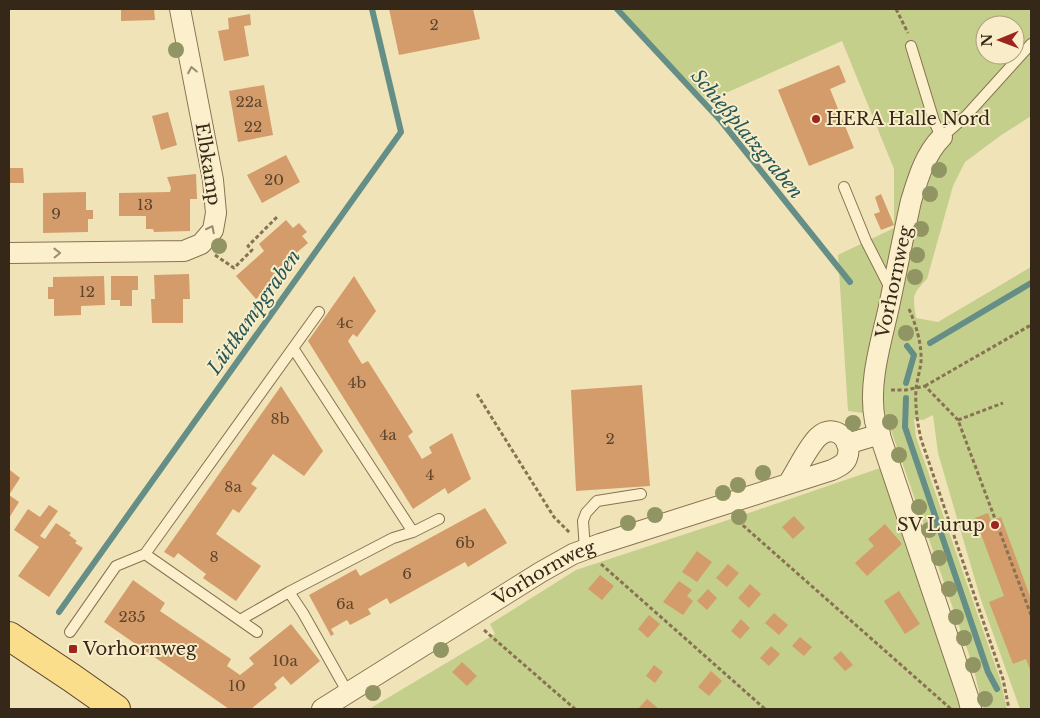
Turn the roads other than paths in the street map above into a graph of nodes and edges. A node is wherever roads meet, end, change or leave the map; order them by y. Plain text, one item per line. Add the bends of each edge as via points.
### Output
1 (180, 9) edge
2 (1031, 44) edge
3 (911, 46) road end
4 (942, 137) junction
5 (844, 187) dead end
6 (9, 253) edge
7 (899, 298) junction
8 (319, 312) dead end
9 (293, 348) junction
10 (880, 434) junction
11 (847, 444) junction
12 (788, 484) junction
13 (641, 494) dead end
14 (439, 519) dead end
15 (413, 532) junction
16 (585, 550) junction
17 (145, 554) junction
18 (289, 592) junction
19 (240, 620) junction
20 (70, 632) dead end
21 (257, 632) dead end
22 (9, 636) edge
23 (348, 693) junction
24 (116, 709) edge
25 (322, 709) edge
26 (971, 709) edge

6 -> 1 street, Elbkamp via 184,251 201,244 213,230 216,213 213,180
2 - 4 lane via 966,116
3 - 4 lane
4 - 7 street, Vorhornweg via 927,158 911,201
5 - 7 lane via 866,241
7 - 10 street, Vorhornweg via 878,357 873,388 873,409
8 - 9 lane
9 - 15 lane
9 - 17 lane
10 - 11 street
10 - 26 street, Vorhornweg
11 - 12 street, Vorhornweg via 847,458 842,465
11 - 12 street via 838,432 824,432 818,436
12 - 16 street, Vorhornweg
13 - 16 lane via 597,501 584,520
14 - 15 lane
15 - 18 lane via 393,538
16 - 23 street, Vorhornweg via 541,572
17 - 19 lane
17 - 20 lane via 116,566
18 - 19 lane
18 - 23 lane
19 - 21 lane
22 - 24 main road
23 - 25 street, Vorhornweg

